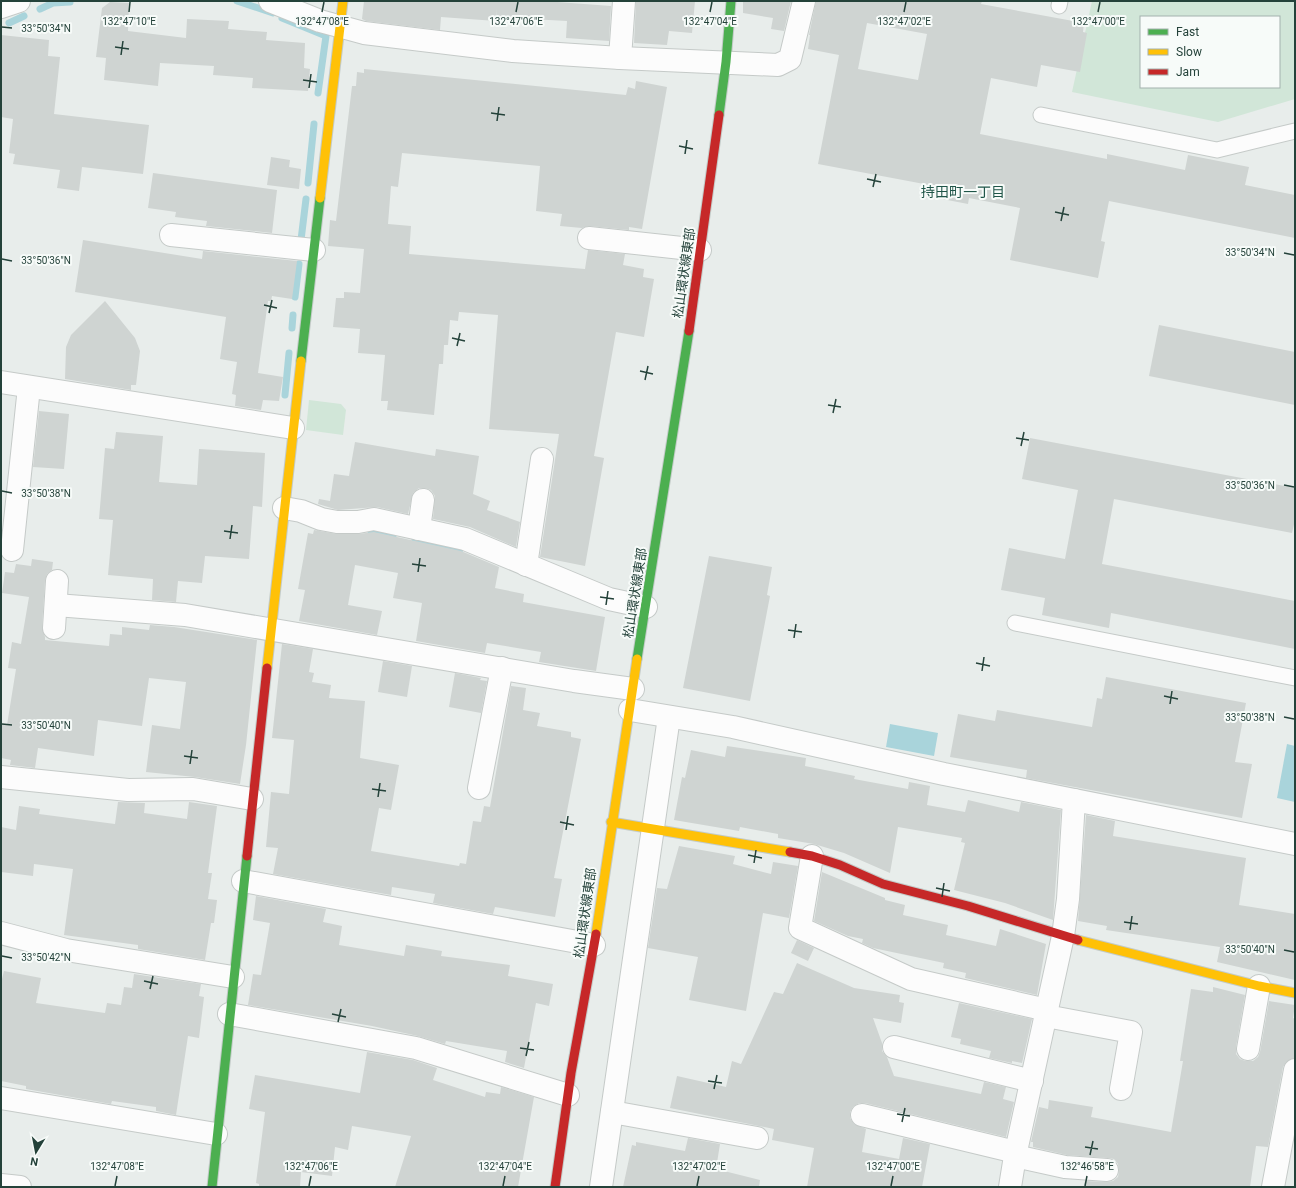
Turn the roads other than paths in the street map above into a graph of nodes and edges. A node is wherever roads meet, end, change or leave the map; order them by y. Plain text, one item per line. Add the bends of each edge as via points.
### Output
1 (19, 1) edge
2 (270, 1) edge
3 (343, 1) edge
4 (624, 1) edge
5 (731, 1) edge
6 (804, 1) edge
7 (1, 7) edge
8 (341, 27) junction
9 (620, 58) junction
10 (726, 62) junction
11 (1041, 115) dead end
12 (1295, 131) edge
13 (171, 235) dead end
14 (589, 238) dead end
15 (314, 250) junction
16 (700, 250) junction
17 (1, 382) edge
18 (29, 387) junction
19 (293, 428) junction
20 (542, 459) dead end
21 (423, 500) dead end
22 (284, 508) junction
23 (418, 529) junction
24 (12, 550) dead end
25 (526, 565) junction
26 (56, 581) dead end
27 (56, 605) junction
28 (646, 608) junction
29 (1015, 623) dead end
30 (54, 628) dead end
31 (270, 629) junction
32 (502, 668) junction
33 (1295, 678) edge
34 (633, 689) junction
35 (630, 710) junction
36 (669, 717) junction
37 (1, 777) edge
38 (479, 788) dead end
39 (252, 799) junction
40 (1074, 800) junction
41 (611, 822) junction
42 (653, 829) junction
43 (1295, 844) edge
44 (812, 856) junction
45 (243, 881) junction
46 (1, 933) edge
47 (1063, 936) junction
48 (594, 945) junction
49 (233, 977) junction
50 (1259, 986) junction
51 (1295, 993) edge
52 (1046, 1013) junction
53 (229, 1014) junction
54 (894, 1047) dead end
55 (1248, 1050) dead end
56 (1295, 1070) edge
57 (1032, 1081) junction
58 (1121, 1089) dead end
59 (568, 1095) junction
60 (1, 1098) edge
61 (612, 1112) junction
62 (862, 1115) dead end
63 (216, 1134) junction
64 (757, 1138) dead end
65 (1016, 1154) junction
66 (1107, 1170) dead end
67 (1, 1185) edge
68 (20, 1187) edge
69 (212, 1187) edge
70 (555, 1187) edge
71 (601, 1187) edge
72 (1010, 1187) edge
73 (1273, 1187) edge

1 - 7 street
2 - 8 street
3 - 8 street
4 - 9 street
5 - 10 street, 松山環状線東部
6 - 10 street via 790,60 778,65
8 - 9 street via 364,33 505,50
8 - 15 street
9 - 10 street
10 - 16 street, 松山環状線東部
11 - 12 lane via 1218,150
13 - 15 street
14 - 16 street
15 - 19 street
16 - 28 street, 松山環状線東部
17 - 18 street
18 - 19 street
18 - 24 street
19 - 22 street
20 - 25 street
21 - 23 street
22 - 23 street via 337,522 374,519
22 - 31 street
23 - 25 street via 465,539
25 - 28 street via 609,599
26 - 27 street
27 - 30 street
27 - 31 street via 184,615
28 - 34 street, 松山環状線東部
29 - 33 lane
31 - 32 street
31 - 39 street
32 - 34 street
32 - 38 street
34 - 35 street, 松山環状線東部
35 - 36 street
35 - 41 street, 松山環状線東部
36 - 40 street via 733,727
36 - 42 street
37 - 39 street via 128,790 193,789
39 - 45 street
40 - 43 street
40 - 47 street via 1068,899
41 - 42 street
41 - 48 street, 松山環状線東部
42 - 44 street
42 - 61 street
44 - 47 street via 883,884 962,904
44 - 52 street via 800,928 911,979
45 - 48 street
45 - 49 street
46 - 49 street via 66,950
47 - 50 street
47 - 52 street
48 - 59 street, 松山環状線東部
49 - 53 street
50 - 51 street
50 - 55 street
52 - 57 street
52 - 58 street via 1131,1032
53 - 59 street via 416,1048
53 - 63 street
54 - 57 street
56 - 73 street
57 - 65 street
59 - 70 street, 松山環状線東部
60 - 63 street
61 - 64 street
61 - 71 street
62 - 65 street
63 - 69 street
65 - 66 street via 1065,1167
65 - 72 street
67 - 68 street

